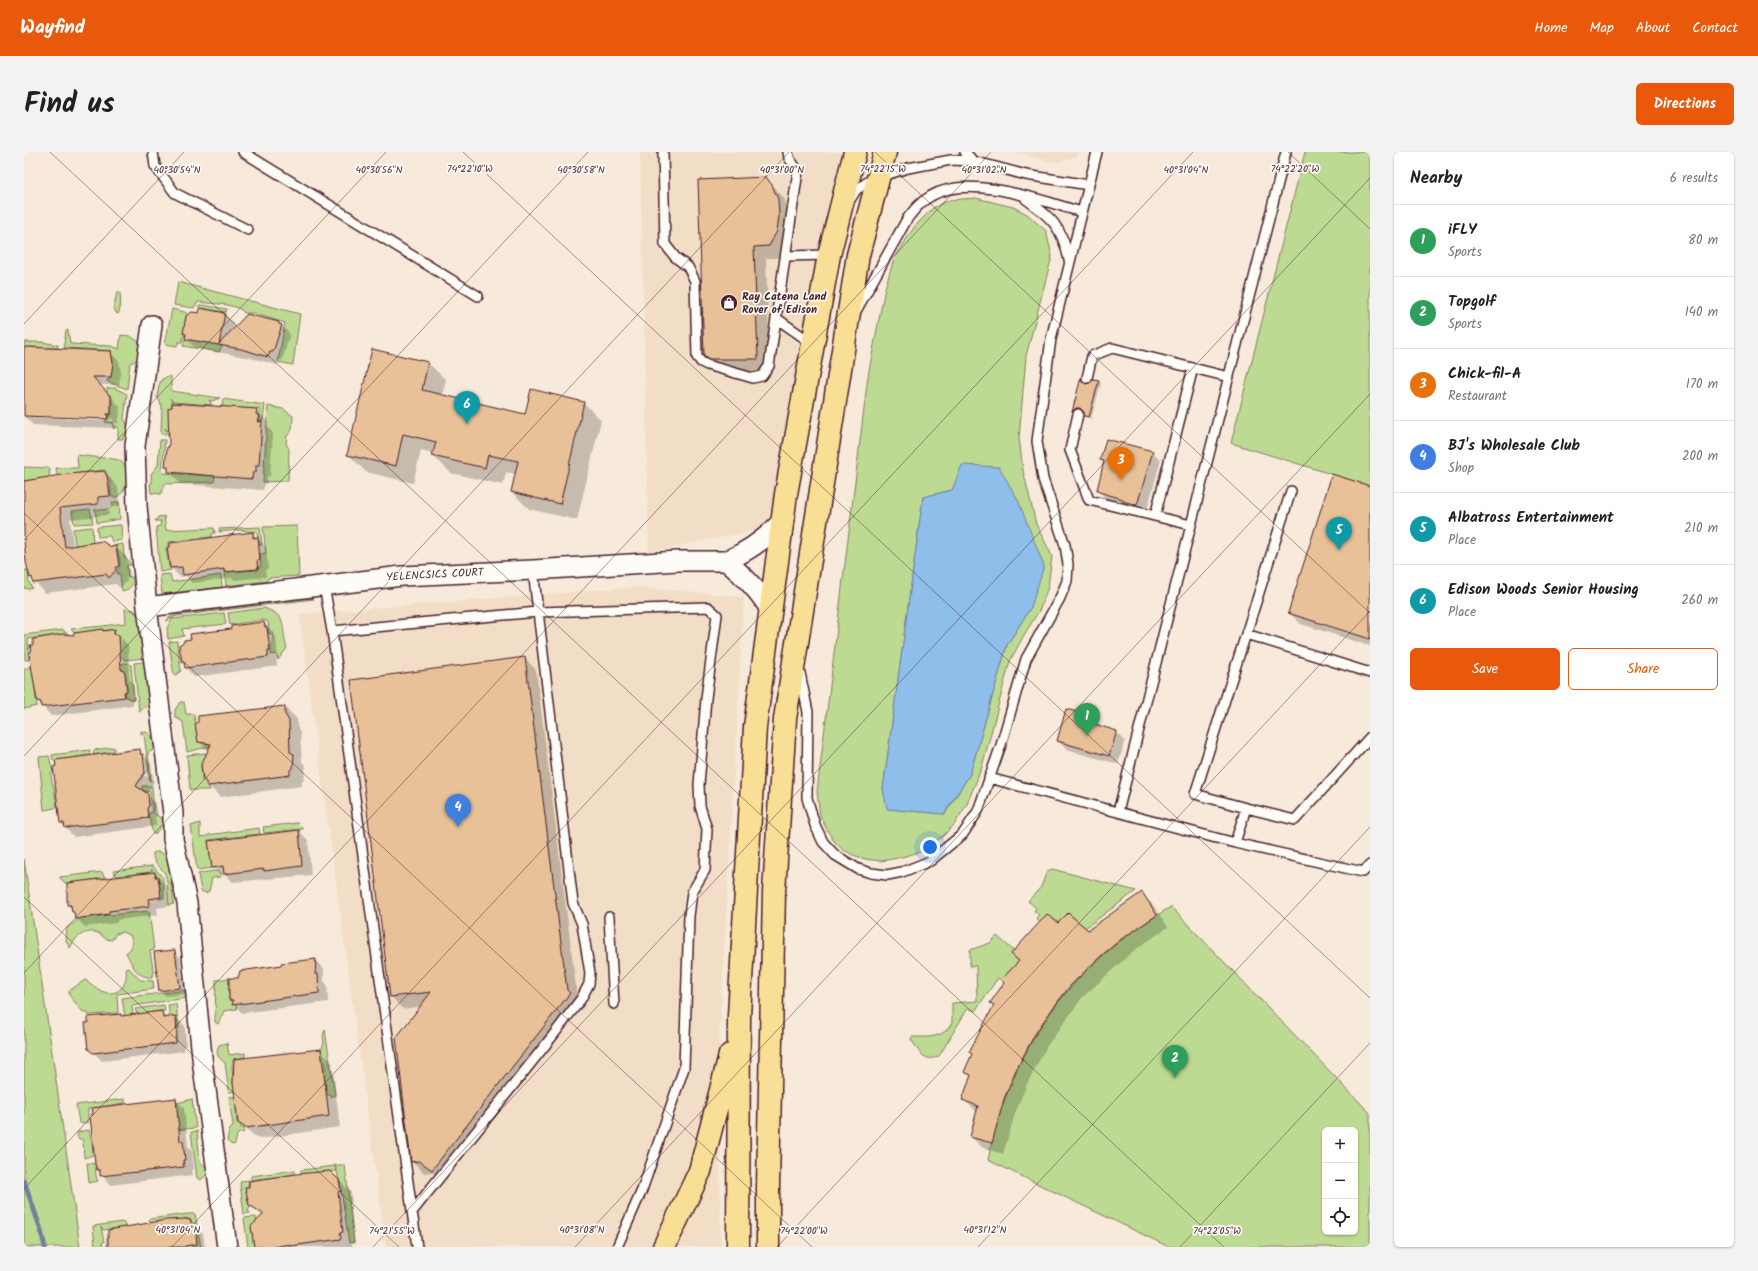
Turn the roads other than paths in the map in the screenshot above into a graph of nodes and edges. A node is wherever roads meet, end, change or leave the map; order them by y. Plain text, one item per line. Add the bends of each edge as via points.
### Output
1 (153, 152) edge
2 (243, 152) edge
3 (663, 152) edge
4 (788, 152) edge
5 (855, 152) edge
6 (885, 152) edge
7 (965, 152) edge
8 (1098, 152) edge
9 (1286, 152) edge
10 (974, 161) junction
11 (878, 177) junction
12 (1089, 185) junction
13 (1022, 196) junction
14 (1082, 212) junction
15 (836, 224) junction
16 (248, 230) dead end
17 (829, 255) junction
18 (786, 256) junction
19 (1070, 262) junction
20 (478, 296) dead end
21 (776, 318) junction
22 (152, 325) dead end
23 (846, 328) junction
24 (813, 344) junction
25 (1193, 368) junction
26 (1229, 377) junction
27 (1087, 378) dead end
28 (1078, 414) dead end
29 (1291, 491) dead end
30 (1155, 516) junction
31 (782, 520) junction
32 (1191, 525) junction
33 (726, 561) junction
34 (533, 570) junction
35 (324, 585) junction
36 (146, 607) junction
37 (770, 610) junction
38 (537, 612) junction
39 (332, 631) junction
40 (1246, 634) junction
41 (795, 653) junction
42 (1370, 672) edge
43 (1370, 737) edge
44 (989, 778) junction
45 (1246, 808) junction
46 (1118, 812) junction
47 (1235, 843) junction
48 (1370, 865) edge
49 (1366, 874) edge
50 (609, 917) dead end
51 (614, 1004) dead end
52 (739, 1016) junction
53 (412, 1212) junction
54 (227, 1247) edge
55 (417, 1247) edge
56 (617, 1247) edge
57 (664, 1247) edge
58 (738, 1247) edge
59 (768, 1247) edge

1 - 16 lane via 155,166 175,193
2 - 20 lane
3 - 21 lane via 665,244 675,257 688,267 695,281 697,357 707,365 753,378 762,376 770,366
4 - 18 lane via 798,171
5 - 15 highway
6 - 11 highway
7 - 10 lane
8 - 12 lane
9 - 26 lane
10 - 11 lane via 935,162
10 - 12 lane via 1026,175
11 - 15 lane via 856,190
11 - 23 highway via 858,255
12 - 14 lane
13 - 14 lane
13 - 19 lane via 1054,222 1066,244
13 - 23 lane via 994,189 961,187 931,195 917,206
14 - 19 lane
15 - 17 highway
17 - 18 lane
17 - 24 highway
18 - 21 lane
19 - 44 lane via 1051,339 1037,441 1043,479 1066,545 1067,581 1026,659
21 - 24 lane
22 - 36 street via 135,446 137,506
23 - 41 highway
24 - 31 highway
25 - 26 lane
25 - 27 lane via 1112,348 1092,356
25 - 30 lane
26 - 32 lane
28 - 30 lane via 1070,450 1089,500
29 - 40 lane
30 - 32 lane
31 - 33 street, YELENCSICS COURT via 769,536
31 - 37 highway
32 - 46 lane
33 - 34 street, YELENCSICS COURT via 678,561
33 - 37 street via 763,597
34 - 35 street, YELENCSICS COURT via 402,576
34 - 38 lane
35 - 36 street, YELENCSICS COURT
35 - 39 lane
36 - 54 street via 173,813 173,839 187,903 203,1067
37 - 52 highway via 755,727
38 - 39 lane
38 - 53 lane via 573,903 582,924 590,973 589,984 581,999 551,1038
38 - 56 lane via 708,607 717,615 706,698 699,785 700,806 707,829 705,870 691,898 684,1068 642,1190
39 - 53 lane
40 - 42 lane
40 - 45 lane via 1195,794
41 - 44 lane via 808,712 807,798 823,842 835,855 858,869 887,875 930,861 964,834 978,811
41 - 59 highway via 784,719 774,892
43 - 45 lane via 1294,820
44 - 46 lane
45 - 47 lane
46 - 47 lane
47 - 49 lane
48 - 49 lane
50 - 51 lane
52 - 57 highway via 700,1171
52 - 58 highway
53 - 55 lane

